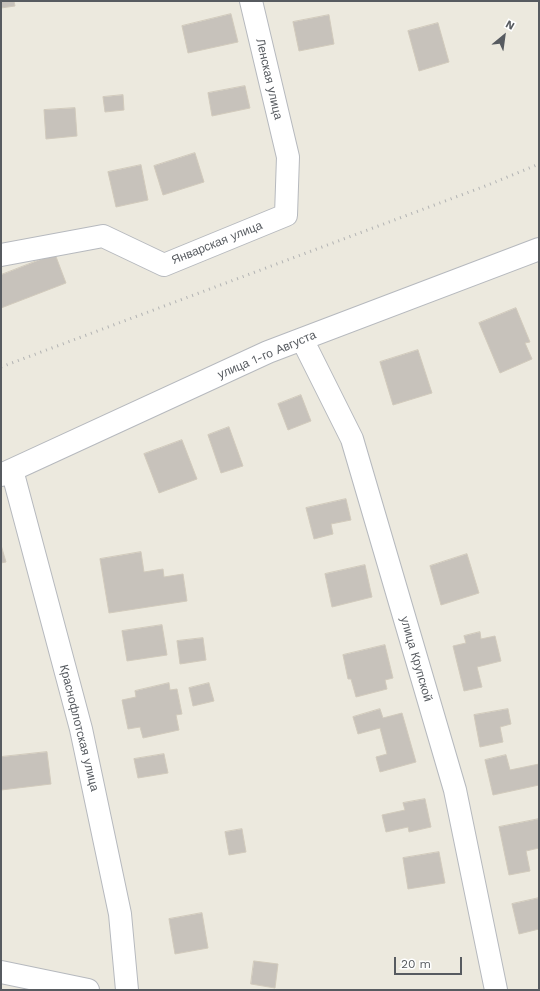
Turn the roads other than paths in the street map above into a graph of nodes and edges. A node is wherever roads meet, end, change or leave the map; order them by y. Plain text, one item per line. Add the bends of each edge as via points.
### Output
1 (251, 1) edge
2 (288, 157) joint
3 (539, 249) edge
4 (1, 255) edge
5 (302, 339) junction
6 (7, 472) edge
7 (1, 972) edge
8 (88, 990) edge
9 (127, 990) edge
10 (496, 990) edge

1 - 2 street, Ленская улица
2 - 4 street, Январская улица via 286,215 164,265 103,236
3 - 5 street, улица 1-го Августа
5 - 6 street, улица 1-го Августа via 268,352
5 - 10 street, улица Крупской via 352,439 455,790
6 - 9 street, Краснофлотская улица via 81,729 120,914
7 - 8 street

